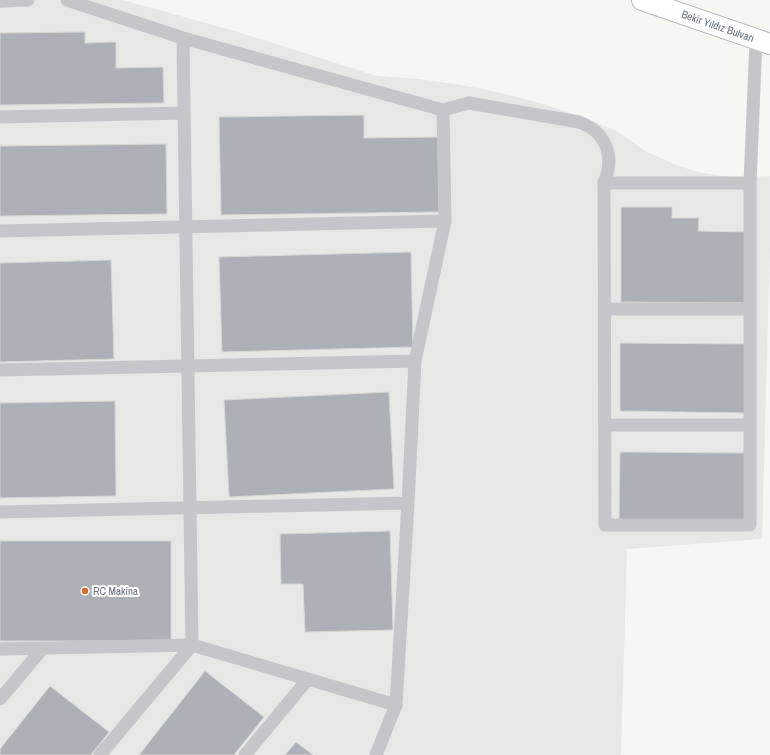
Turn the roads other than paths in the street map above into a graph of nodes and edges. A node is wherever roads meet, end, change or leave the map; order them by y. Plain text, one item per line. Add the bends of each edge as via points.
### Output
1 (28, 0) edge
2 (67, 0) edge
3 (642, 0) edge
4 (0, 1) edge
5 (183, 38) junction
6 (763, 42) edge
7 (443, 110) junction
8 (184, 113) junction
9 (0, 117) edge
10 (604, 183) junction
11 (750, 183) junction
12 (445, 221) junction
13 (186, 227) junction
14 (0, 230) edge
15 (605, 309) junction
16 (750, 309) junction
17 (415, 361) junction
18 (188, 366) junction
19 (0, 370) edge
20 (605, 425) junction
21 (750, 426) junction
22 (408, 503) junction
23 (190, 508) junction
24 (0, 512) edge
25 (192, 645) junction
26 (43, 648) junction
27 (0, 649) edge
28 (308, 679) junction
29 (0, 699) edge
30 (396, 706) junction
31 (100, 755) edge
32 (245, 755) edge
33 (376, 755) edge

1 - 4 street
2 - 5 street
3 - 6 main road, Bekir Yıldız Bulvarı
5 - 7 street
5 - 8 street
6 - 11 street
7 - 10 street via 469,103 587,124 606,144 609,154 610,164
7 - 12 street
8 - 9 street
8 - 13 street
10 - 11 street
10 - 15 street
11 - 16 street
12 - 13 street
12 - 17 street
13 - 14 street
13 - 18 street
15 - 16 street
15 - 20 street
16 - 21 street
17 - 18 street
17 - 22 street
18 - 19 street
18 - 23 street
20 - 21 street
20 - 21 street via 605,525 750,525
22 - 23 street
22 - 30 street
23 - 24 street
23 - 25 street
25 - 26 street
25 - 28 street
25 - 31 street
26 - 27 street
26 - 29 street
28 - 30 street
28 - 32 street
30 - 33 street

